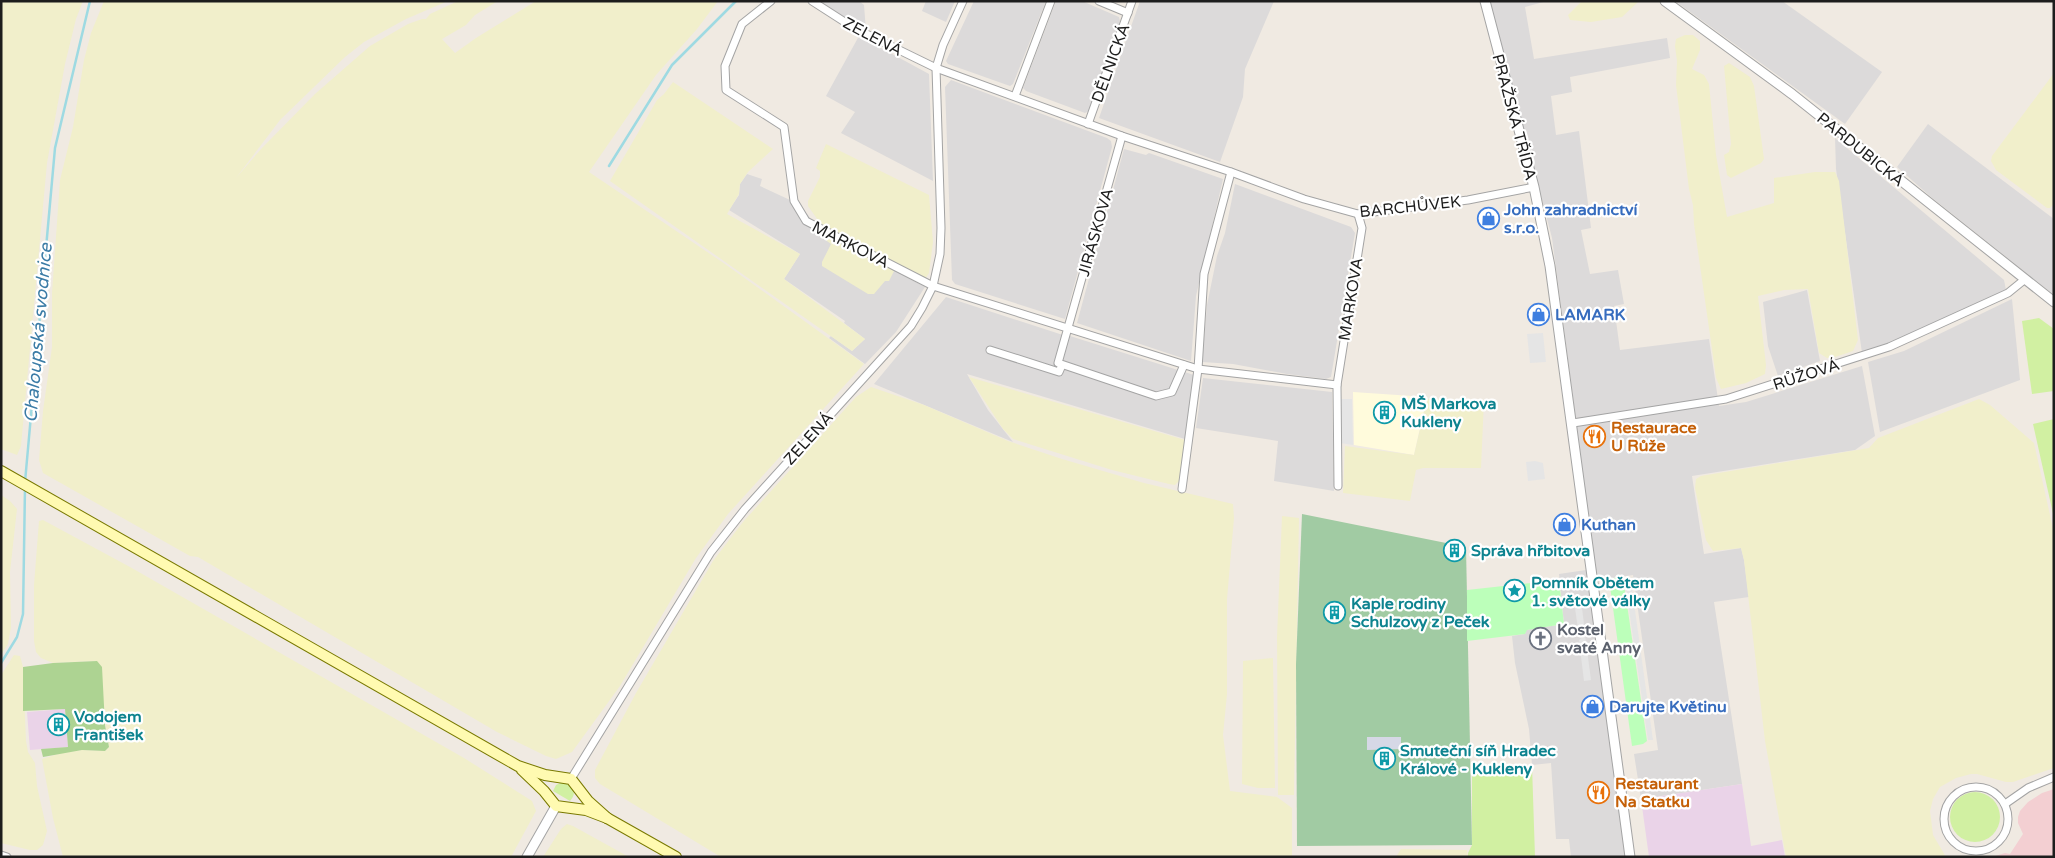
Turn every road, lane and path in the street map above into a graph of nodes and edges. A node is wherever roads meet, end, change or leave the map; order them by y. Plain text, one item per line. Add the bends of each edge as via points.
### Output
1 (771, 1) edge
2 (812, 1) edge
3 (963, 1) edge
4 (1051, 1) edge
5 (1099, 1) edge
6 (1132, 1) edge
7 (1485, 1) edge
8 (1665, 1) edge
9 (1128, 13) junction
10 (936, 68) junction
11 (1015, 96) junction
12 (1088, 124) junction
13 (1122, 136) junction
14 (1227, 170) junction
15 (1534, 187) junction
16 (1358, 214) junction
17 (2024, 280) junction
18 (933, 286) junction
19 (2054, 302) edge
20 (1068, 328) junction
21 (990, 350) dead end
22 (1062, 365) junction
23 (1184, 365) junction
24 (1198, 369) junction
25 (1337, 385) junction
26 (1573, 423) junction
27 (1, 471) edge
28 (1338, 486) dead end
29 (1182, 489) dead end
30 (518, 766) junction
31 (2054, 777) edge
32 (566, 778) junction
33 (578, 787) junction
34 (553, 803) junction
35 (2004, 804) junction
36 (570, 807) junction
37 (607, 818) junction
38 (1972, 854) edge
39 (1, 855) edge
40 (7, 857) edge
41 (527, 857) edge
42 (676, 857) edge
43 (1630, 857) edge

1 - 18 street, MARKOVA via 742,24 725,66 726,90 784,127 794,201 806,221
2 - 10 street, ZELENÁ via 854,28
3 - 10 street, ZELENÁ via 942,45
4 - 11 street
5 - 9 street
6 - 9 street, DĚLNICKÁ
7 - 15 street, PRAŽSKÁ TŘÍDA
8 - 17 street, PARDUBICKÁ via 1792,94
9 - 12 street, DĚLNICKÁ
10 - 11 street
10 - 18 street, ZELENÁ via 941,228 940,254
11 - 12 street
12 - 13 street
13 - 14 street
13 - 20 street, JIRÁSKOVA
14 - 16 street, BARCHŮVEK via 1304,199
14 - 24 street via 1204,274
15 - 16 street, BARCHŮVEK via 1468,200
15 - 26 street, PRAŽSKÁ TŘÍDA via 1550,266
16 - 25 street, MARKOVA via 1362,228
17 - 19 street, PARDUBICKÁ
17 - 26 street, RŮŽOVÁ via 2008,293 1880,350 1726,399
18 - 20 street, MARKOVA
18 - 32 street, ZELENÁ via 911,326 744,509 711,552
20 - 22 street via 1058,363
20 - 23 street, MARKOVA
21 - 22 street via 1059,372
22 - 23 street via 1156,396 1172,392
23 - 24 street, MARKOVA
24 - 25 street, MARKOVA
24 - 29 street
25 - 28 street, MARKOVA
26 - 43 street, PRAŽSKÁ TŘÍDA
27 - 30 main road
30 - 32 main road
30 - 34 main road
31 - 35 street via 2028,788
32 - 33 main road
32 - 34 main road via 550,785 548,790
33 - 36 main road via 577,801
33 - 37 main road
34 - 36 main road via 560,808
34 - 41 street
35 - 38 street via 2008,821 2003,837 1990,848
35 - 38 street via 1990,790 1980,787 1960,790 1952,796 1944,815 1947,835
36 - 37 main road
37 - 42 main road
39 - 40 street

